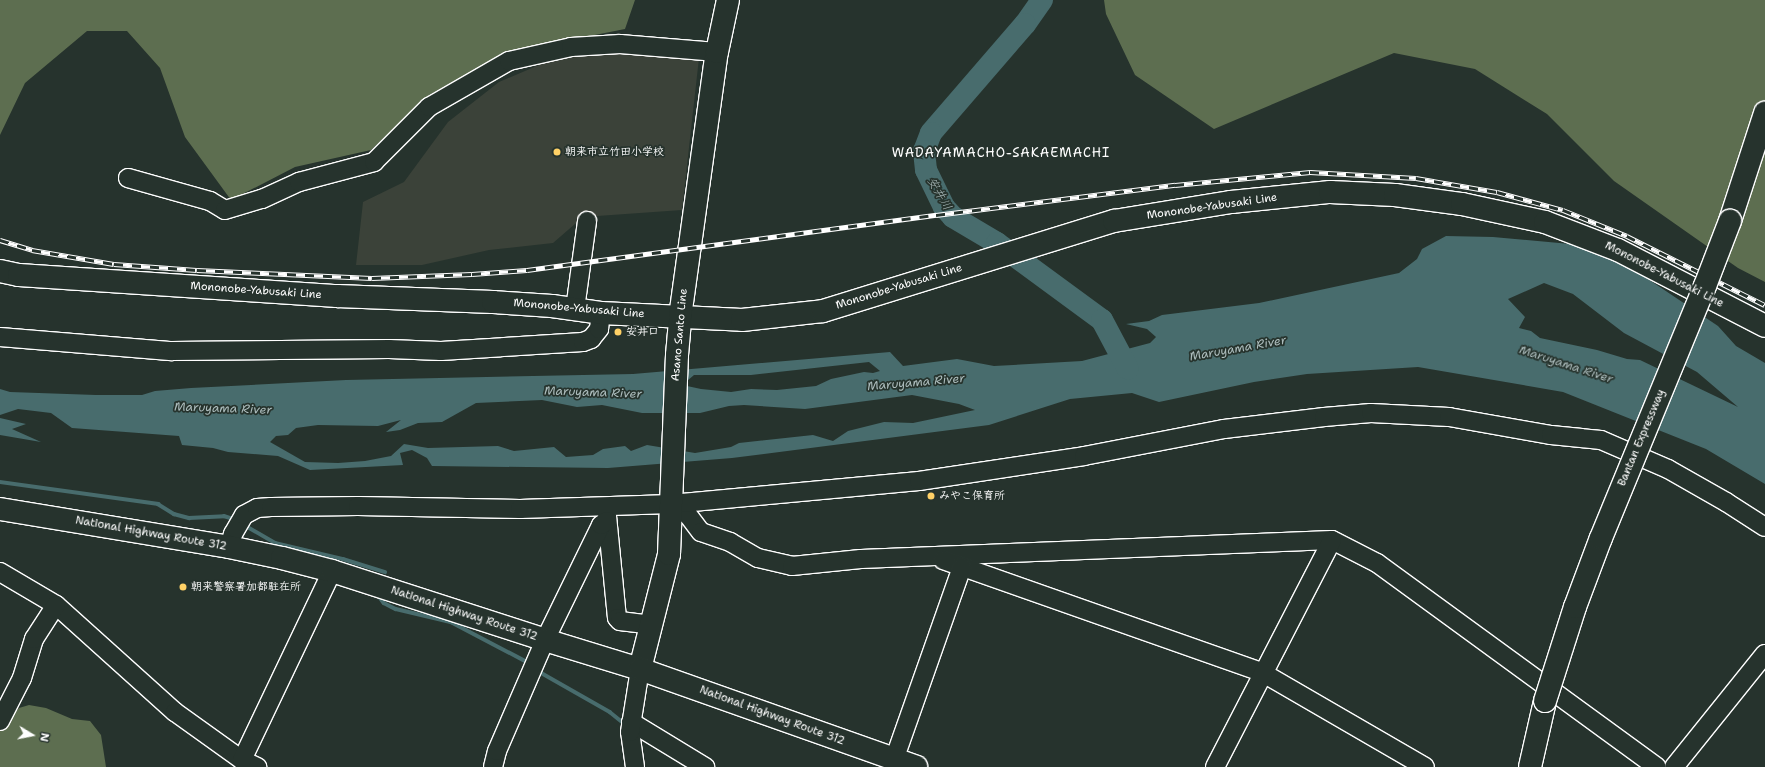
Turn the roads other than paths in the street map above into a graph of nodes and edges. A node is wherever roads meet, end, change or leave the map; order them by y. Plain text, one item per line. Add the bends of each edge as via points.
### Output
1 (728, 0) edge
2 (717, 52) junction
3 (1765, 113) edge
4 (128, 178) dead end
5 (587, 221) dead end
6 (0, 271) edge
7 (575, 309) junction
8 (601, 313) junction
9 (680, 317) junction
10 (1765, 326) edge
11 (0, 337) edge
12 (671, 499) junction
13 (0, 509) edge
14 (606, 513) junction
15 (1765, 527) edge
16 (1332, 540) junction
17 (229, 548) junction
18 (937, 557) junction
19 (962, 567) junction
20 (332, 571) junction
21 (0, 572) edge
22 (56, 605) junction
23 (652, 625) junction
24 (545, 640) junction
25 (1765, 654) edge
26 (640, 669) junction
27 (1262, 673) junction
28 (0, 721) edge
29 (631, 722) junction
30 (894, 760) junction
31 (249, 764) edge
32 (1530, 764) edge
33 (493, 767) edge
34 (635, 767) edge
35 (706, 767) edge
36 (916, 767) edge
37 (1215, 767) edge
38 (1425, 767) edge
39 (1657, 767) edge
40 (1674, 767) edge

1 - 2 main road, Asano Santo Line
2 - 4 street via 620,44 571,47 509,61 428,107 374,162 298,182 262,200 225,210 210,201
2 - 9 main road, Asano Santo Line
3 - 32 main road, Bantan Expressway, bridge via 1706,286 1575,607 1545,701
5 - 7 street
6 - 7 main road, Mononobe-Yabusaki Line via 19,275 321,295 493,302
7 - 8 main road, Mononobe-Yabusaki Line
8 - 9 main road, Mononobe-Yabusaki Line
8 - 11 street via 599,329 591,339 583,342 441,351 172,351
9 - 10 main road, Mononobe-Yabusaki Line via 742,320 823,311 1114,222 1231,202 1330,192 1395,195 1462,204 1545,222 1618,250
9 - 12 main road, Asano Santo Line
12 - 14 street
12 - 15 street via 919,480 1084,456 1224,429 1371,413 1449,417 1551,435 1602,440 1668,470
12 - 18 street via 701,532 730,542 758,558 792,566 861,559
12 - 23 main road, Asano Santo Line via 669,554
13 - 17 main road, National Highway Route 312
14 - 17 street via 358,506 257,508 244,515 233,534
14 - 23 street via 617,618 620,621
14 - 24 street
16 - 18 street
16 - 27 street
16 - 39 street via 1377,563
17 - 20 main road, National Highway Route 312
18 - 19 street
19 - 27 street
19 - 30 street
20 - 24 main road, National Highway Route 312
20 - 31 street
21 - 22 street
22 - 28 street via 34,639 22,678
22 - 31 street via 175,712
23 - 26 main road, Asano Santo Line
24 - 26 main road, National Highway Route 312
24 - 33 street via 497,751
25 - 40 street
26 - 29 street
26 - 30 main road, National Highway Route 312
27 - 37 street
27 - 38 street
29 - 34 street
29 - 35 street
30 - 36 main road, National Highway Route 312

